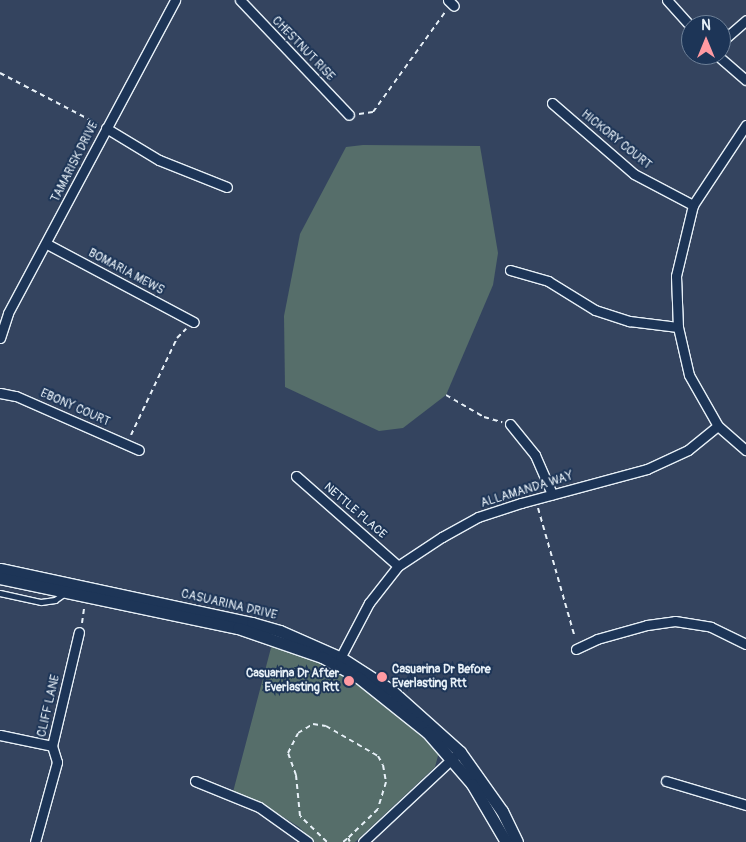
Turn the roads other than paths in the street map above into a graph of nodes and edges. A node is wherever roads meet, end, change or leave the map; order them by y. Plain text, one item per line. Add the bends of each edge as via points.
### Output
1 (175, 0) edge
2 (240, 0) edge
3 (667, 0) edge
4 (681, 16) edge
5 (746, 20) edge
6 (731, 33) edge
7 (729, 65) edge
8 (746, 80) edge
9 (552, 104) dead end
10 (349, 115) road end
11 (746, 125) edge
12 (106, 128) junction
13 (227, 187) dead end
14 (693, 205) junction
15 (47, 244) junction
16 (510, 270) dead end
17 (194, 322) road end
18 (678, 327) junction
19 (0, 338) edge
20 (0, 393) edge
21 (510, 424) road end
22 (718, 426) junction
23 (139, 450) dead end
24 (746, 450) edge
25 (296, 476) dead end
26 (552, 494) junction
27 (398, 566) junction
28 (0, 569) edge
29 (0, 578) edge
30 (66, 592) junction
31 (0, 593) edge
32 (79, 632) dead end
33 (746, 644) edge
34 (576, 649) road end
35 (338, 661) junction
36 (0, 735) edge
37 (52, 746) junction
38 (456, 755) junction
39 (666, 780) dead end
40 (195, 781) dead end
41 (746, 805) edge
42 (35, 842) edge
43 (308, 842) edge
44 (363, 842) edge
45 (506, 842) edge
46 (517, 842) edge

1 - 12 street, TAMARISK DRIVE
2 - 10 street, CHESTNUT RISE
3 - 4 street
5 - 6 street
7 - 8 street
9 - 14 street, HICKORY COURT via 634,174
11 - 14 street
12 - 13 street via 159,160
12 - 15 street, TAMARISK DRIVE
14 - 18 street via 676,276
15 - 17 street, BOMARIA MEWS
15 - 19 street, TAMARISK DRIVE via 8,313
16 - 18 street via 548,281 595,310 629,321
18 - 22 street via 689,375
20 - 23 street, EBONY COURT via 16,396
21 - 26 street via 536,455
22 - 24 street
22 - 26 street, ALLAMANDA WAY via 688,450 647,469
25 - 27 street, NETTLE PLACE
26 - 27 street, ALLAMANDA WAY via 478,517
27 - 35 street, ALLAMANDA WAY via 369,603
28 - 35 street, CASUARINA DRIVE via 252,622 288,634
29 - 30 street, CASUARINA DRIVE
30 - 31 lane via 55,600 41,602
30 - 35 street, CASUARINA DRIVE via 238,628
32 - 37 street, CLIFF LANE
33 - 34 street via 711,627 675,621 613,635
35 - 38 street, CASUARINA DRIVE
36 - 37 street
37 - 42 street, CLIFF LANE via 57,762
38 - 44 street
38 - 45 street, CASUARINA DRIVE
38 - 46 street, CASUARINA DRIVE via 502,811
39 - 41 street
40 - 43 street via 259,807

